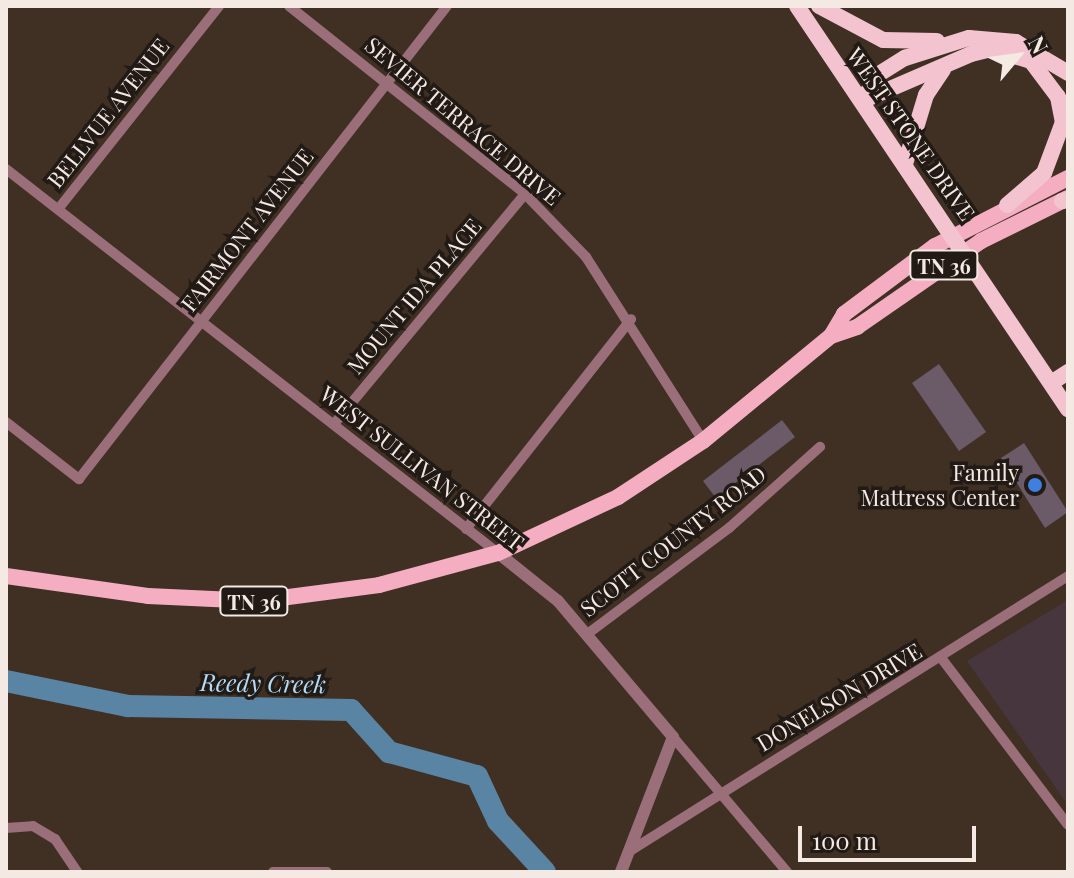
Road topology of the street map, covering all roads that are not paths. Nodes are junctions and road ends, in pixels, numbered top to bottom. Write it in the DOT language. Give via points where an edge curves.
graph roads {
  1 [pos="219,6"];
  2 [pos="289,6"];
  3 [pos="447,6"];
  4 [pos="797,6"];
  5 [pos="819,6"];
  6 [pos="950,41"];
  7 [pos="957,60"];
  8 [pos="1068,73"];
  9 [pos="389,82"];
  10 [pos="862,101"];
  11 [pos="905,164"];
  12 [pos="6,169"];
  13 [pos="1068,178"];
  14 [pos="525,194"];
  15 [pos="1066,200"];
  16 [pos="1007,205"];
  17 [pos="59,208"];
  18 [pos="631,319"];
  19 [pos="200,321"];
  20 [pos="831,336"];
  21 [pos="1068,372"];
  22 [pos="1051,383"];
  23 [pos="1068,409"];
  24 [pos="6,422"];
  25 [pos="334,424"];
  26 [pos="703,441"];
  27 [pos="820,447"];
  28 [pos="466,529"];
  29 [pos="498,553"];
  30 [pos="6,576"];
  31 [pos="1068,576"];
  32 [pos="586,635"];
  33 [pos="942,659"];
  34 [pos="673,737"];
  35 [pos="719,791"];
  36 [pos="1068,825"];
  37 [pos="6,828"];
  38 [pos="630,851"];
  39 [pos="77,872"];
  40 [pos="273,872"];
  41 [pos="327,872"];
  42 [pos="621,872"];
  43 [pos="787,872"];
  1 -- 17 [label="street, BELLVUE AVENUE"];
  2 -- 9 [label="street, SEVIER TERRACE DRIVE"];
  3 -- 9 [label="street, FAIRMONT AVENUE"];
  4 -- 10 [label="highway, WEST STONE DRIVE"];
  5 -- 6 [label="highway" via="883,40"];
  6 -- 8 [label="highway" via="1016,42"];
  6 -- 10 [label="highway" via="879,74"];
  7 -- 10 [label="highway"];
  7 -- 11 [label="highway" via="926,95"];
  7 -- 16 [label="highway" via="991,49 1014,53 1044,73 1058,97 1058,149 1044,173"];
  9 -- 14 [label="street, SEVIER TERRACE DRIVE"];
  9 -- 19 [label="street, FAIRMONT AVENUE"];
  10 -- 11 [label="highway, WEST STONE DRIVE"];
  11 -- 22 [label="highway, WEST STONE DRIVE"];
  12 -- 17 [label="street, WEST SULLIVAN STREET"];
  13 -- 16 [label="main road, TN 36"];
  14 -- 18 [label="street, SEVIER TERRACE DRIVE" via="586,257"];
  14 -- 25 [label="street, MOUNT IDA PLACE"];
  15 -- 20 [label="main road, TN 36" via="981,241 857,327"];
  16 -- 20 [label="main road, TN 36" via="878,287"];
  17 -- 19 [label="street, WEST SULLIVAN STREET"];
  18 -- 26 [label="street, SEVIER TERRACE DRIVE"];
  18 -- 28 [label="street"];
  19 -- 24 [label="street, FAIRMONT AVENUE" via="79,479"];
  19 -- 25 [label="street, WEST SULLIVAN STREET"];
  20 -- 26 [label="main road, TN 36"];
  21 -- 22 [label="highway"];
  22 -- 23 [label="highway, WEST STONE DRIVE"];
  25 -- 28 [label="street, WEST SULLIVAN STREET"];
  26 -- 29 [label="main road, TN 36" via="563,527"];
  27 -- 32 [label="street, SCOTT COUNTY ROAD" via="729,528"];
  28 -- 29 [label="street, WEST SULLIVAN STREET"];
  29 -- 30 [label="main road, TN 36" via="379,585 258,601 148,596"];
  29 -- 32 [label="street, WEST SULLIVAN STREET"];
  31 -- 33 [label="street, DONELSON DRIVE"];
  32 -- 34 [label="street, WEST SULLIVAN STREET"];
  33 -- 35 [label="street, DONELSON DRIVE"];
  33 -- 36 [label="street"];
  34 -- 35 [label="street"];
  34 -- 38 [label="street"];
  35 -- 38 [label="street, DONELSON DRIVE"];
  35 -- 43 [label="street"];
  37 -- 39 [label="street" via="33,826 55,839"];
  38 -- 42 [label="street"];
  40 -- 41 [label="street"];
}
